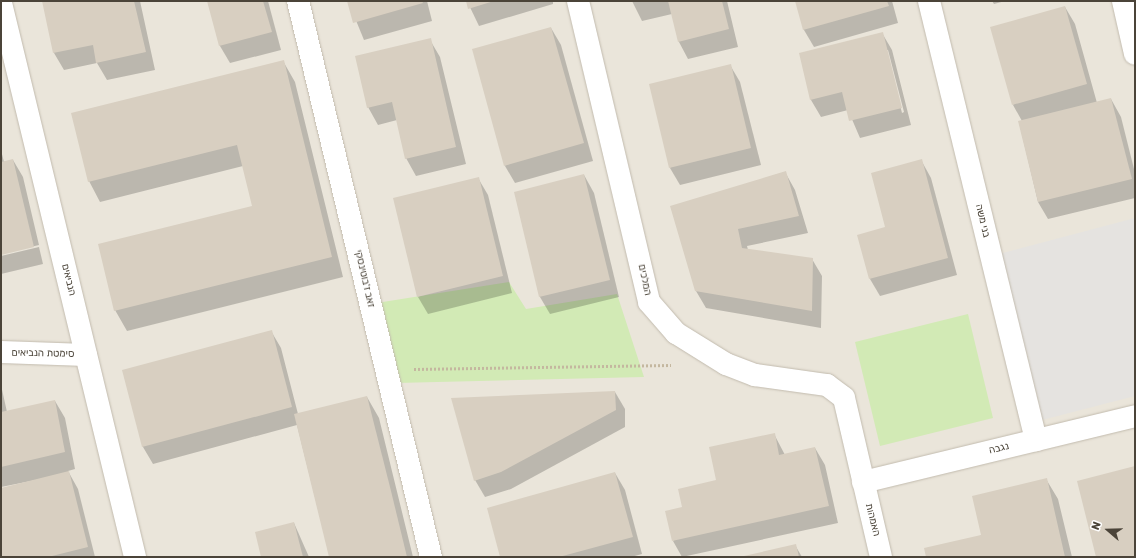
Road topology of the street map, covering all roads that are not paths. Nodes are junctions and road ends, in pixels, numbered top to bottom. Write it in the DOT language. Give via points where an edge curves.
graph roads {
  1 [pos="298,1"];
  2 [pos="578,1"];
  3 [pos="928,1"];
  4 [pos="1123,1"];
  5 [pos="1,3"];
  6 [pos="1135,54"];
  7 [pos="1,352"];
  8 [pos="86,355"];
  9 [pos="1135,416"];
  10 [pos="1036,440"];
  11 [pos="863,482"];
  12 [pos="135,557"];
  13 [pos="431,557"];
  14 [pos="881,557"];
  1 -- 13 [label="street, זאב ז'בוטינסקי"];
  2 -- 11 [label="street, המלכים" via="649,302 676,333 726,364 755,375 827,385 844,398"];
  3 -- 10 [label="street, בני משה"];
  4 -- 6 [label="street"];
  5 -- 8 [label="street, הנביאים"];
  7 -- 8 [label="street, סימטת הנביאים"];
  8 -- 12 [label="street, הנביאים"];
  9 -- 10 [label="street, נגבה"];
  10 -- 11 [label="street, נגבה"];
  11 -- 14 [label="street, האמהות"];
}
